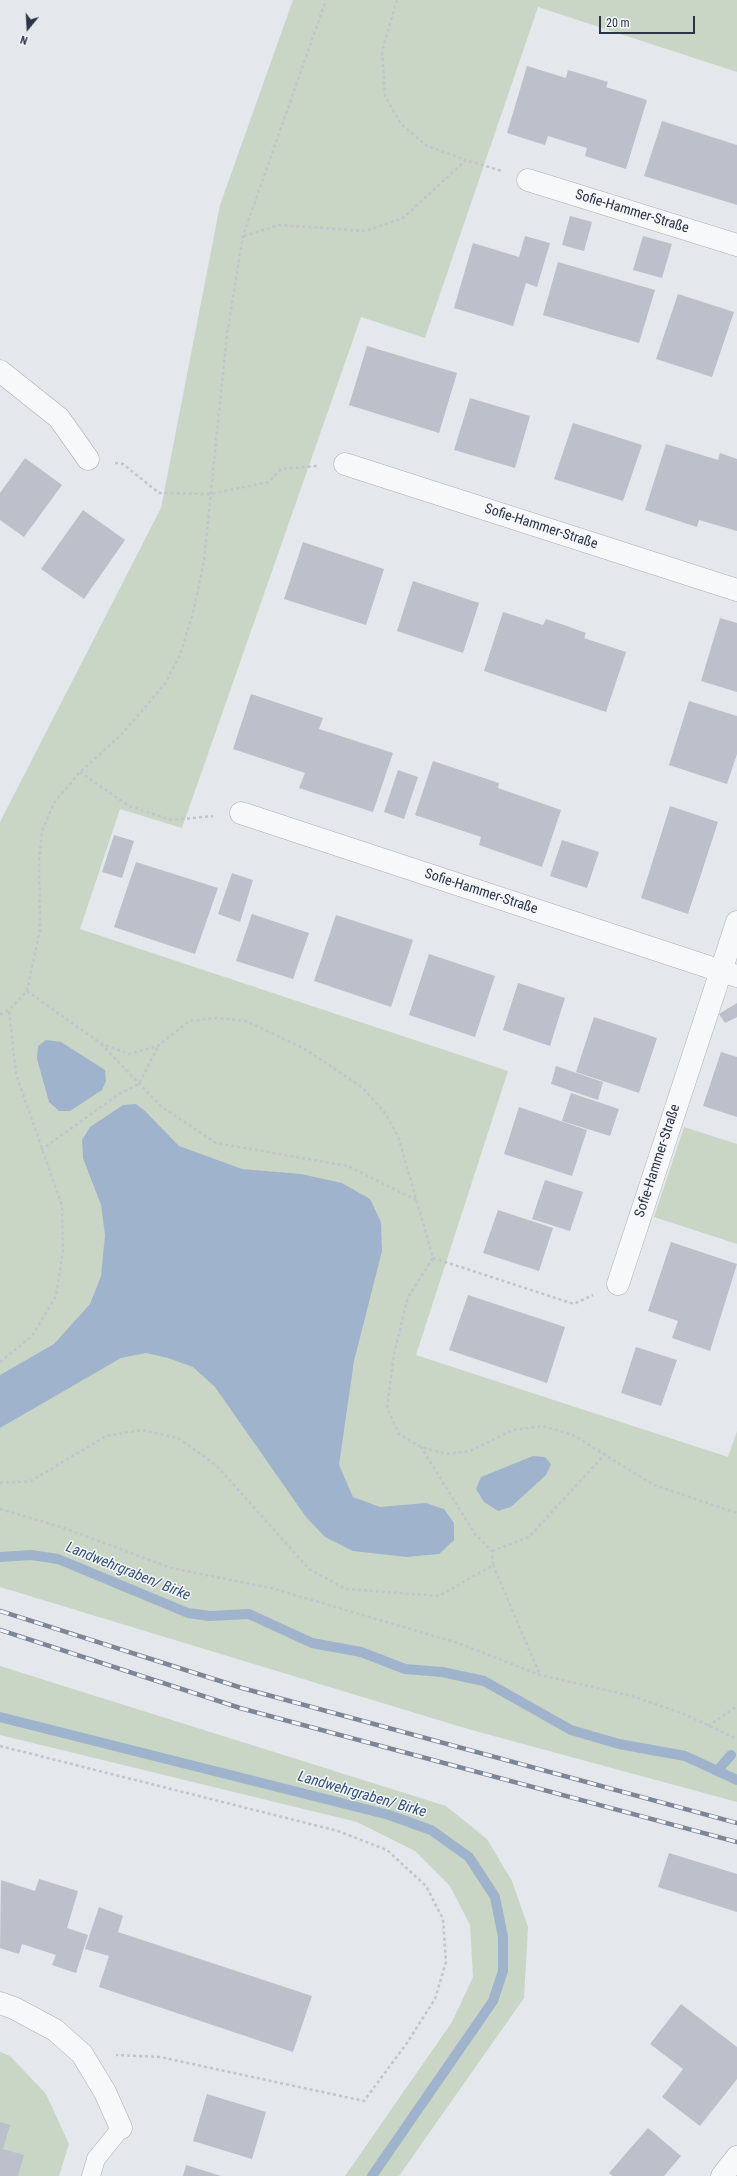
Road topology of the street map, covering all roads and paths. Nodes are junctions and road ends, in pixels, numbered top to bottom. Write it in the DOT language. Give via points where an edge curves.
graph roads {
  1 [pos="326,0"];
  2 [pos="397,0"];
  3 [pos="466,160"];
  4 [pos="528,180"];
  5 [pos="243,236"];
  6 [pos="737,245"];
  7 [pos="0,371"];
  8 [pos="88,459"];
  9 [pos="345,464"];
  10 [pos="210,494"];
  11 [pos="737,590"];
  12 [pos="80,772"];
  13 [pos="241,813"];
  14 [pos="737,922"];
  15 [pos="729,973"];
  16 [pos="27,991"];
  17 [pos="9,1010"];
  18 [pos="0,1014"];
  19 [pos="100,1043"];
  20 [pos="158,1046"];
  21 [pos="139,1084"];
  22 [pos="41,1150"];
  23 [pos="416,1201"];
  24 [pos="433,1258"];
  25 [pos="618,1284"];
  26 [pos="0,1362"];
  27 [pos="421,1447"];
  28 [pos="604,1454"];
  29 [pos="0,1483"];
  30 [pos="0,1509"];
  31 [pos="737,1512"];
  32 [pos="492,1551"];
  33 [pos="492,1565"];
  34 [pos="540,1675"];
  35 [pos="737,1706"];
  36 [pos="707,1726"];
  37 [pos="737,1739"];
  38 [pos="0,1746"];
  39 [pos="0,2003"];
  40 [pos="82,2054"];
  41 [pos="121,2128"];
  42 [pos="737,2157"];
  43 [pos="91,2176"];
  44 [pos="722,2176"];
  1 -- 5 [label="path"];
  2 -- 3 [label="path" via="382,51 385,96 401,124 428,146"];
  3 -- 4 [label="path"];
  3 -- 5 [label="path" via="403,218 365,231 279,225"];
  4 -- 6 [label="street, Sofie-Hammer-Straße"];
  5 -- 10 [label="path" via="227,334"];
  7 -- 8 [label="street" via="59,418"];
  8 -- 10 [label="path" via="124,464 159,493"];
  9 -- 10 [label="path" via="281,469 269,482"];
  9 -- 11 [label="street, Sofie-Hammer-Straße"];
  10 -- 12 [label="path" via="204,561 180,655 165,684 121,735"];
  12 -- 13 [label="path" via="129,806 171,820"];
  12 -- 16 [label="path" via="54,803 42,831 39,862 40,930"];
  13 -- 15 [label="street, Sofie-Hammer-Straße"];
  14 -- 15 [label="street, Sofie-Hammer-Straße"];
  15 -- 25 [label="street, Sofie-Hammer-Straße"];
  16 -- 17 [label="path"];
  16 -- 19 [label="path"];
  17 -- 18 [label="path"];
  17 -- 22 [label="path" via="16,1074"];
  19 -- 20 [label="path" via="128,1054"];
  19 -- 21 [label="path"];
  20 -- 21 [label="path"];
  20 -- 23 [label="path" via="189,1021 218,1018 246,1021 305,1049 363,1088 385,1113 398,1136"];
  21 -- 22 [label="path" via="119,1094"];
  21 -- 23 [label="path" via="162,1107 216,1143 348,1166"];
  22 -- 26 [label="path" via="62,1206 63,1252 56,1296 32,1336"];
  23 -- 24 [label="path"];
  24 -- 25 [label="path" via="574,1304"];
  24 -- 27 [label="path" via="408,1298 394,1354 387,1408 400,1434"];
  27 -- 28 [label="path" via="446,1454 470,1451 513,1430 542,1426 573,1435"];
  27 -- 32 [label="path" via="475,1534"];
  28 -- 31 [label="path" via="654,1485"];
  28 -- 32 [label="path" via="529,1537"];
  29 -- 33 [label="path" via="31,1481 106,1436 142,1430 178,1438 216,1465 309,1569 346,1589 439,1596"];
  30 -- 34 [label="path" via="61,1526 171,1568 271,1588 458,1643"];
  32 -- 33 [label="path"];
  33 -- 34 [label="path"];
  34 -- 36 [label="path" via="632,1696 684,1714"];
  35 -- 36 [label="path"];
  36 -- 37 [label="path"];
  38 -- 40 [label="path" via="345,1834 387,1850 426,1886 443,1919 446,1962 435,1999 407,2043 364,2101 160,2058"];
  39 -- 40 [label="street" via="55,2030"];
  40 -- 41 [label="street" via="105,2092"];
  41 -- 43 [label="lane" via="96,2159"];
  42 -- 44 [label="street"];
}
